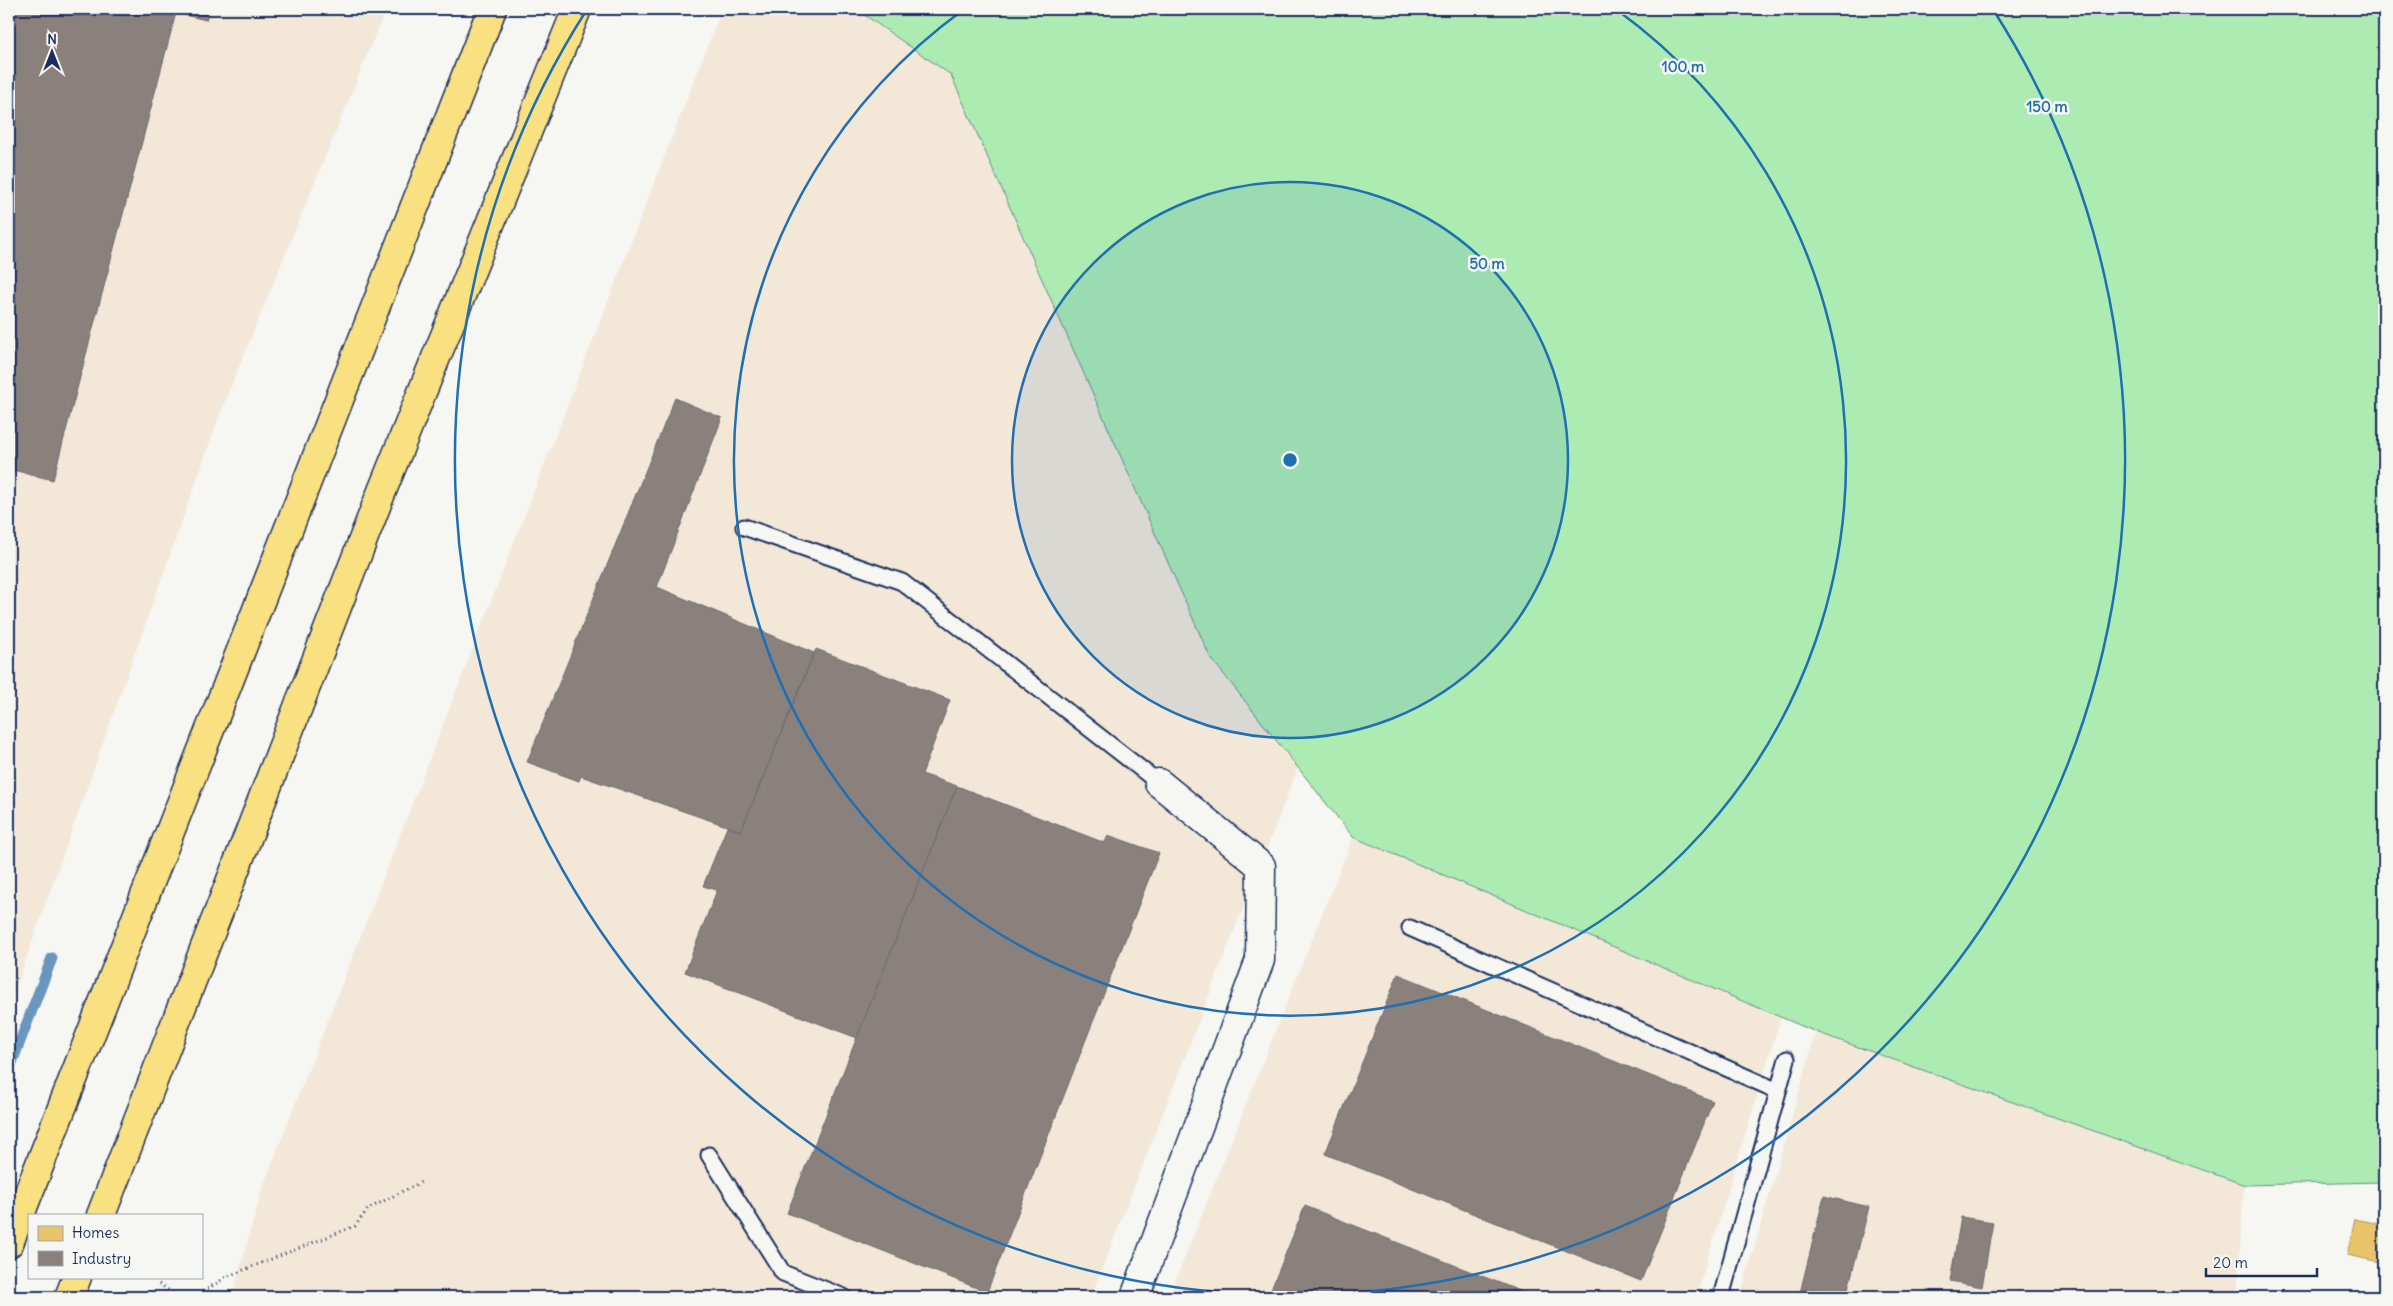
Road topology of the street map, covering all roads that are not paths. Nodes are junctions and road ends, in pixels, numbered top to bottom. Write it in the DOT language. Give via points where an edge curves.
graph roads {
  1 [pos="492,9"];
  2 [pos="576,9"];
  3 [pos="744,527"];
  4 [pos="1160,783"];
  5 [pos="1410,928"];
  6 [pos="1787,1059"];
  7 [pos="1778,1091"];
  8 [pos="709,1155"];
  9 [pos="101,1214"];
  10 [pos="9,1243"];
  11 [pos="77,1278"];
  12 [pos="69,1297"];
  13 [pos="844,1297"];
  14 [pos="1135,1297"];
  15 [pos="1721,1297"];
  1 -- 10 [label="highway"];
  2 -- 9 [label="highway" via="384,487"];
  3 -- 4 [label="lane" via="902,582"];
  4 -- 14 [label="street" via="1261,866 1260,960"];
  5 -- 7 [label="lane"];
  6 -- 7 [label="lane"];
  7 -- 15 [label="lane"];
  8 -- 13 [label="lane" via="782,1273"];
  11 -- 12 [label="highway"];
}
